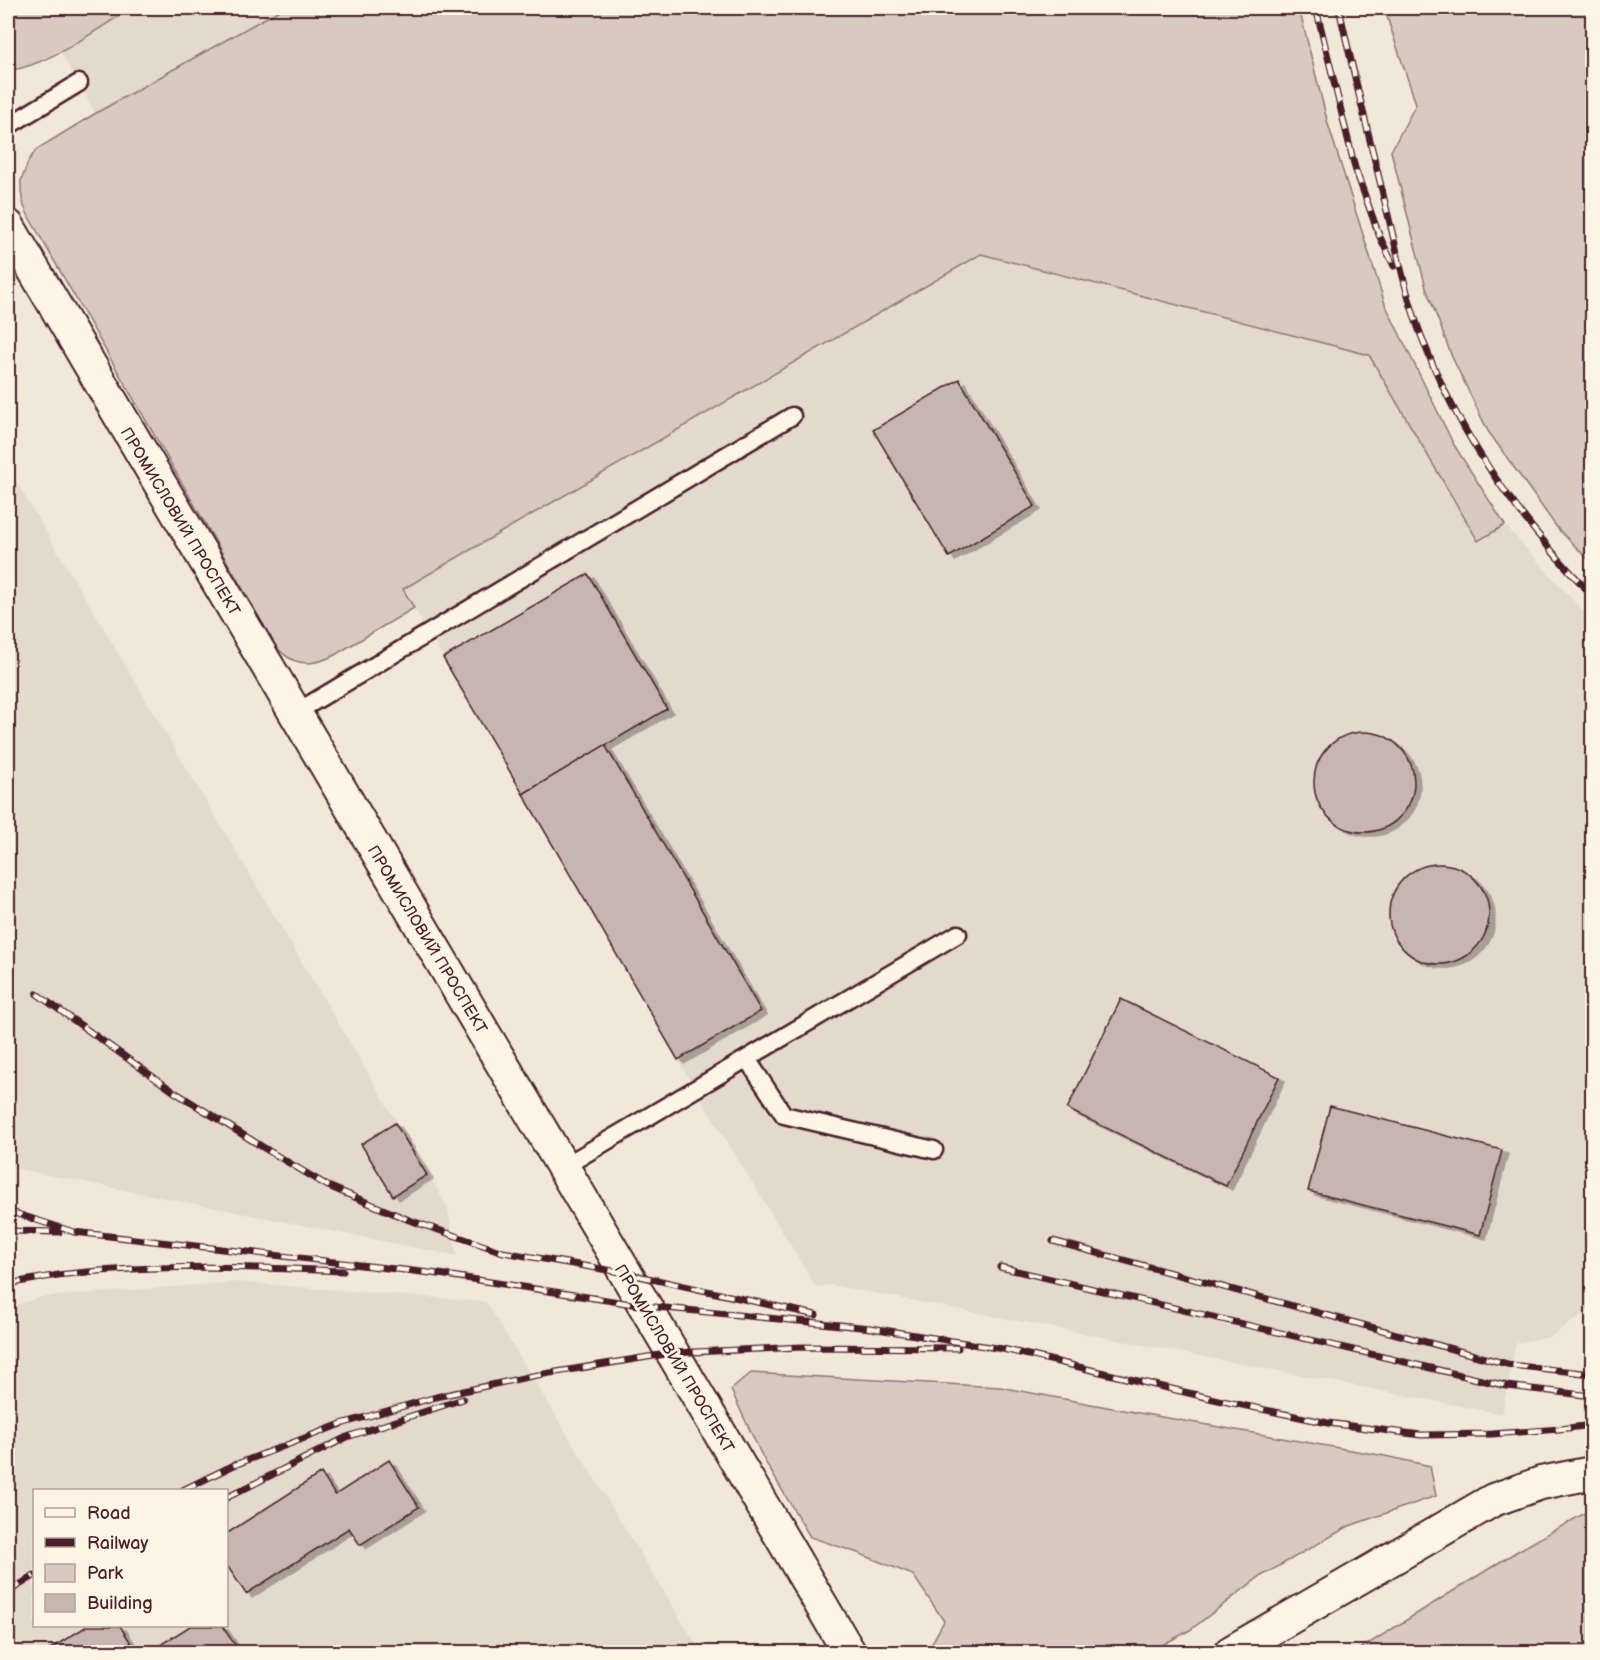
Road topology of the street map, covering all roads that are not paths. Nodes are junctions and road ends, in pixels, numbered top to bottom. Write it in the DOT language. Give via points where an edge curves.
graph roads {
  1 [pos="79,83"];
  2 [pos="8,126"];
  3 [pos="8,226"];
  4 [pos="792,416"];
  5 [pos="295,713"];
  6 [pos="958,934"];
  7 [pos="747,1059"];
  8 [pos="934,1150"];
  9 [pos="563,1167"];
  10 [pos="1593,1473"];
  11 [pos="849,1653"];
  12 [pos="1231,1653"];
  1 -- 2 [label="lane"];
  3 -- 5 [label="street, ПРОМИСЛОВИЙ ПРОСПЕКТ"];
  4 -- 5 [label="lane"];
  5 -- 9 [label="street, ПРОМИСЛОВИЙ ПРОСПЕКТ"];
  6 -- 7 [label="lane"];
  7 -- 8 [label="lane" via="784,1115"];
  7 -- 9 [label="lane"];
  9 -- 11 [label="street, ПРОМИСЛОВИЙ ПРОСПЕКТ"];
  10 -- 12 [label="street" via="1541,1483 1493,1500"];
}
